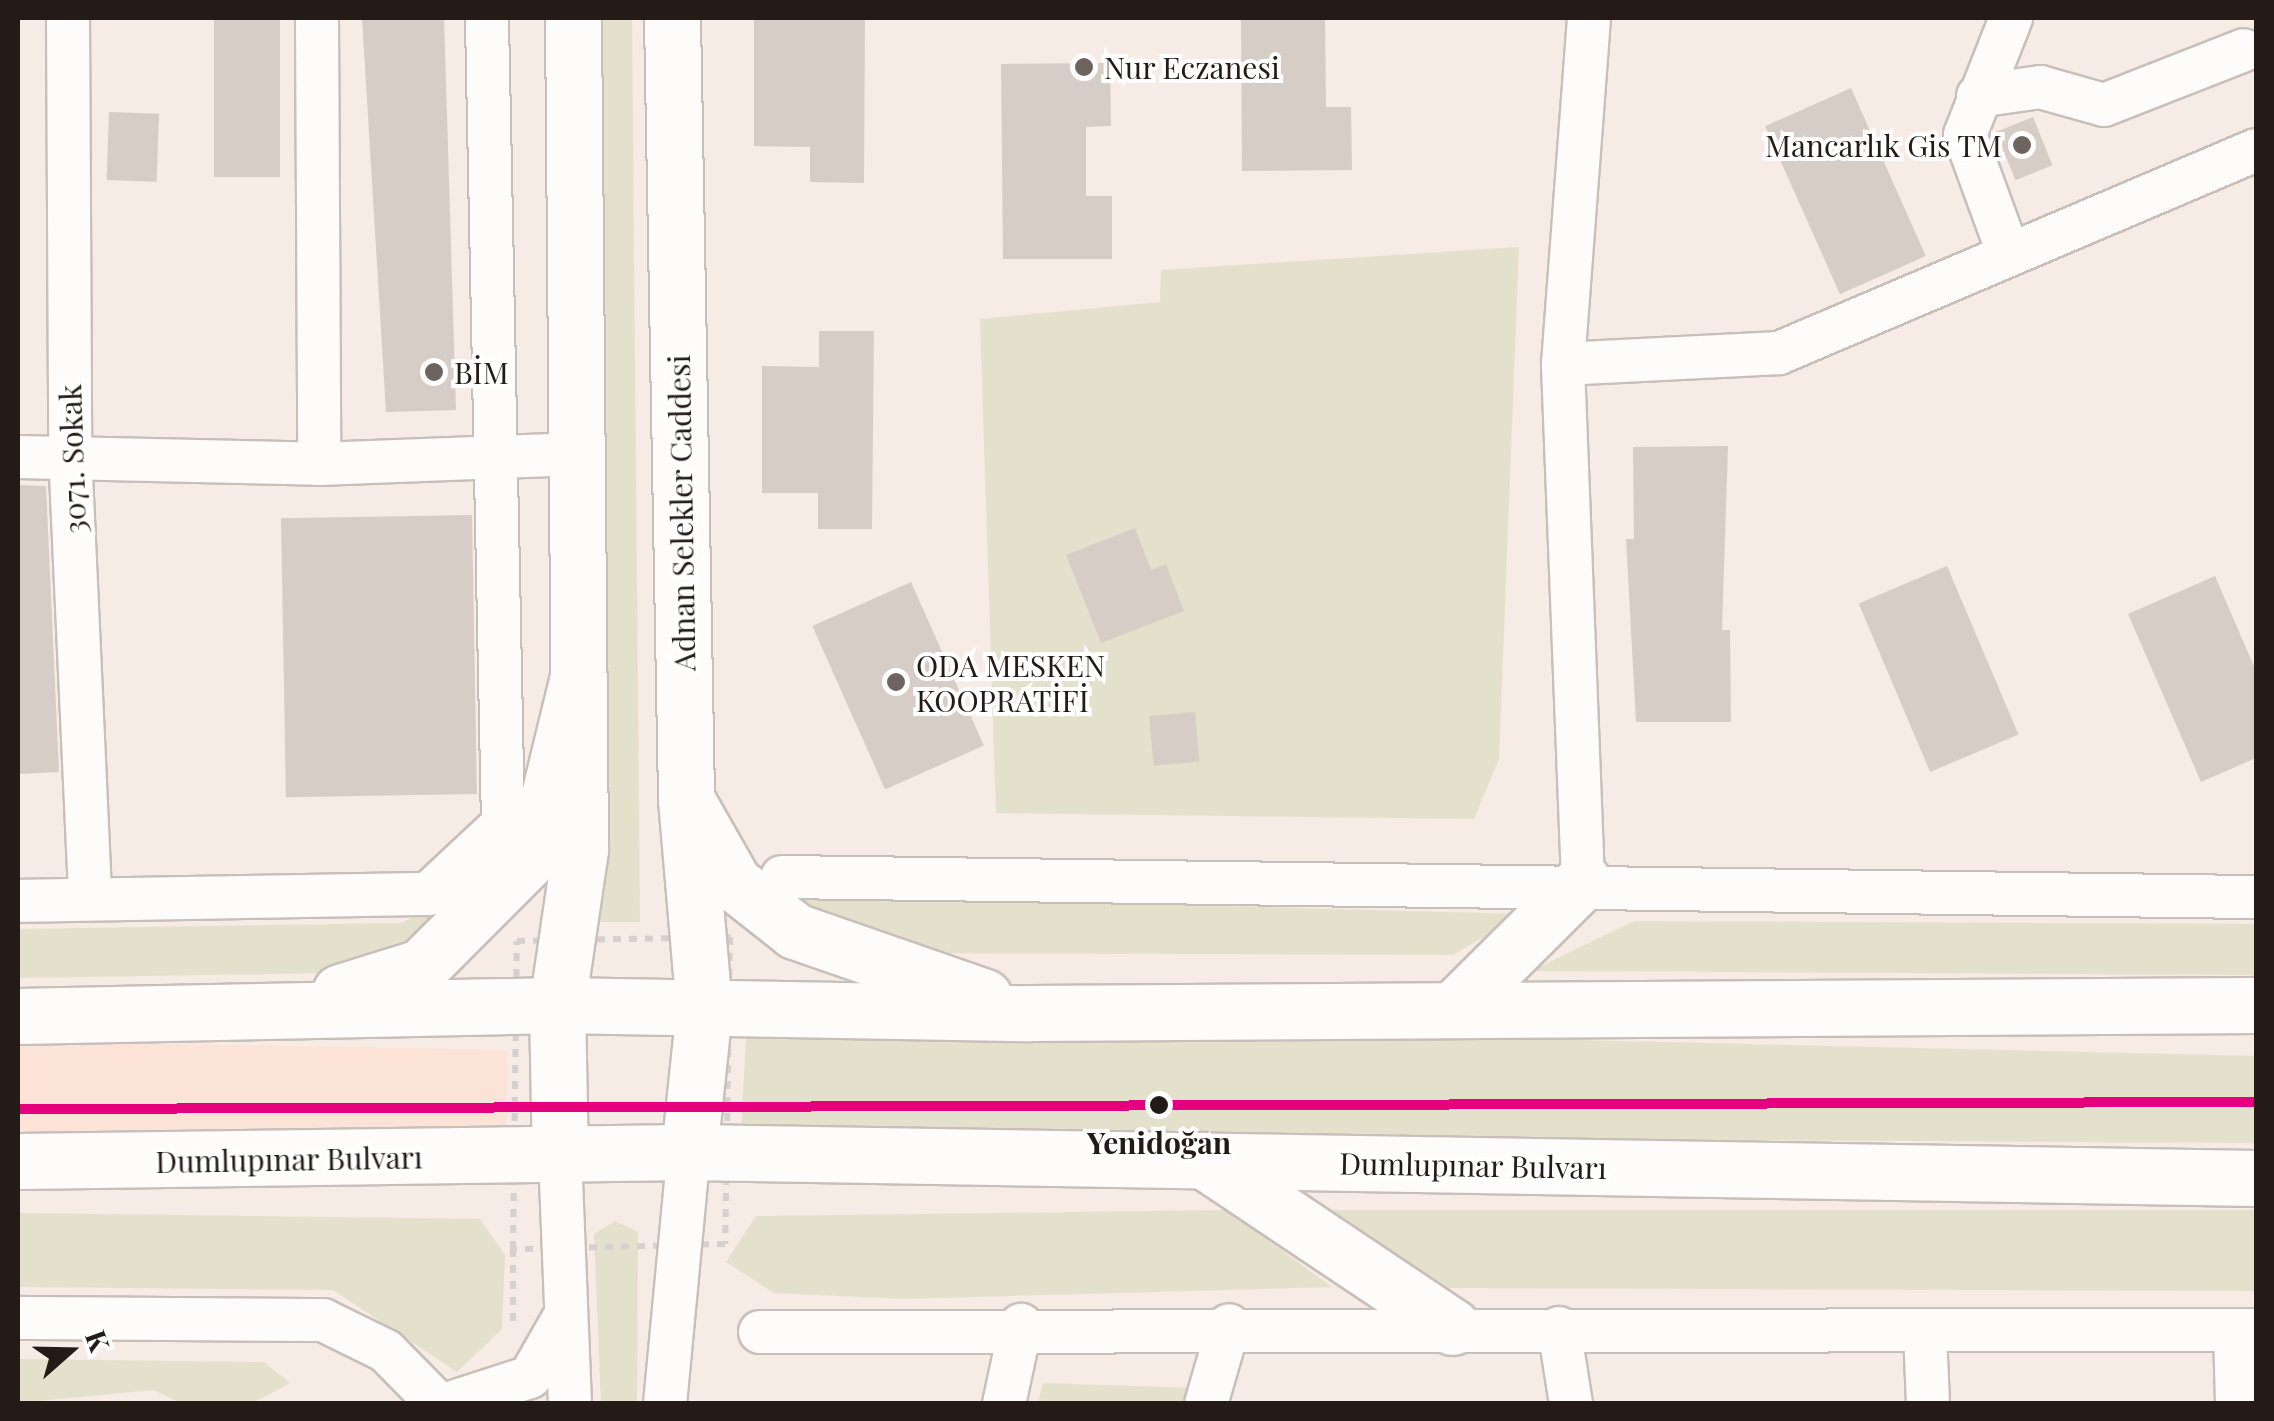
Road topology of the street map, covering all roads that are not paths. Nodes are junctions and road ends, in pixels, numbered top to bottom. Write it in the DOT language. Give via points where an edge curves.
graph roads {
  1 [pos="68,18"];
  2 [pos="317,18"];
  3 [pos="487,18"];
  4 [pos="573,18"];
  5 [pos="672,18"];
  6 [pos="1588,18"];
  7 [pos="2011,18"];
  8 [pos="2244,50"];
  9 [pos="1978,96"];
  10 [pos="2256,150"];
  11 [pos="2009,256"];
  12 [pos="1563,364"];
  13 [pos="70,452"];
  14 [pos="578,454"];
  15 [pos="18,457"];
  16 [pos="496,457"];
  17 [pos="319,464"];
  18 [pos="578,678"];
  19 [pos="686,799"];
  20 [pos="782,876"];
  21 [pos="1584,881"];
  22 [pos="2256,896"];
  23 [pos="90,900"];
  24 [pos="18,901"];
  25 [pos="1458,1005"];
  26 [pos="536,1006"];
  27 [pos="2256,1006"];
  28 [pos="717,1009"];
  29 [pos="282,1011"];
  30 [pos="1030,1013"];
  31 [pos="18,1016"];
  32 [pos="707,1152"];
  33 [pos="537,1156"];
  34 [pos="1204,1160"];
  35 [pos="18,1161"];
  36 [pos="2256,1178"];
  37 [pos="566,1314"];
  38 [pos="18,1318"];
  39 [pos="1229,1324"];
  40 [pos="1021,1325"];
  41 [pos="1452,1327"];
  42 [pos="1559,1328"];
  43 [pos="2246,1331"];
  44 [pos="760,1332"];
  45 [pos="1925,1332"];
  46 [pos="438,1404"];
  47 [pos="447,1404"];
  48 [pos="570,1404"];
  49 [pos="665,1404"];
  50 [pos="1004,1404"];
  51 [pos="1206,1404"];
  52 [pos="1571,1404"];
  53 [pos="1928,1404"];
  54 [pos="2237,1404"];
  1 -- 13 [label="street, 3071. Sokak"];
  2 -- 17 [label="street"];
  3 -- 16 [label="street"];
  4 -- 14 [label="main road"];
  5 -- 19 [label="main road, Adnan Selekler Caddesi"];
  6 -- 12 [label="street"];
  7 -- 9 [label="street"];
  8 -- 9 [label="street" via="2104,106 2040,87"];
  9 -- 11 [label="street" via="1966,145"];
  10 -- 11 [label="street"];
  11 -- 12 [label="street" via="1780,353"];
  12 -- 21 [label="street"];
  13 -- 15 [label="street"];
  13 -- 17 [label="street"];
  13 -- 23 [label="street, 3071. Sokak"];
  14 -- 16 [label="street"];
  14 -- 18 [label="main road"];
  16 -- 17 [label="street"];
  16 -- 23 [label="street" via="503,824 428,894"];
  18 -- 26 [label="main road" via="580,850 569,940"];
  18 -- 29 [label="main road" via="535,854 421,966"];
  19 -- 28 [label="main road, Adnan Selekler Caddesi" via="698,937"];
  19 -- 30 [label="main road" via="734,884 796,931"];
  20 -- 21 [label="street"];
  21 -- 22 [label="street"];
  21 -- 25 [label="main road"];
  23 -- 24 [label="street"];
  25 -- 27 [label="main road"];
  25 -- 30 [label="main road"];
  26 -- 28 [label="main road"];
  26 -- 29 [label="main road"];
  26 -- 33 [label="main road"];
  28 -- 30 [label="main road"];
  28 -- 32 [label="main road"];
  29 -- 31 [label="main road"];
  32 -- 33 [label="main road, Dumlupınar Bulvarı"];
  32 -- 34 [label="main road, Dumlupınar Bulvarı"];
  32 -- 49 [label="street" via="679,1245"];
  33 -- 35 [label="main road, Dumlupınar Bulvarı"];
  33 -- 37 [label="street" via="564,1247"];
  34 -- 36 [label="main road, Dumlupınar Bulvarı"];
  34 -- 41 [label="main road"];
  37 -- 47 [label="street" via="530,1377"];
  37 -- 48 [label="street"];
  38 -- 46 [label="street" via="323,1320 386,1351"];
  39 -- 40 [label="street"];
  39 -- 41 [label="street"];
  39 -- 51 [label="street"];
  40 -- 44 [label="street"];
  40 -- 50 [label="street"];
  41 -- 42 [label="street"];
  42 -- 45 [label="street"];
  42 -- 52 [label="street"];
  43 -- 45 [label="street"];
  43 -- 54 [label="street"];
  45 -- 53 [label="street"];
}
